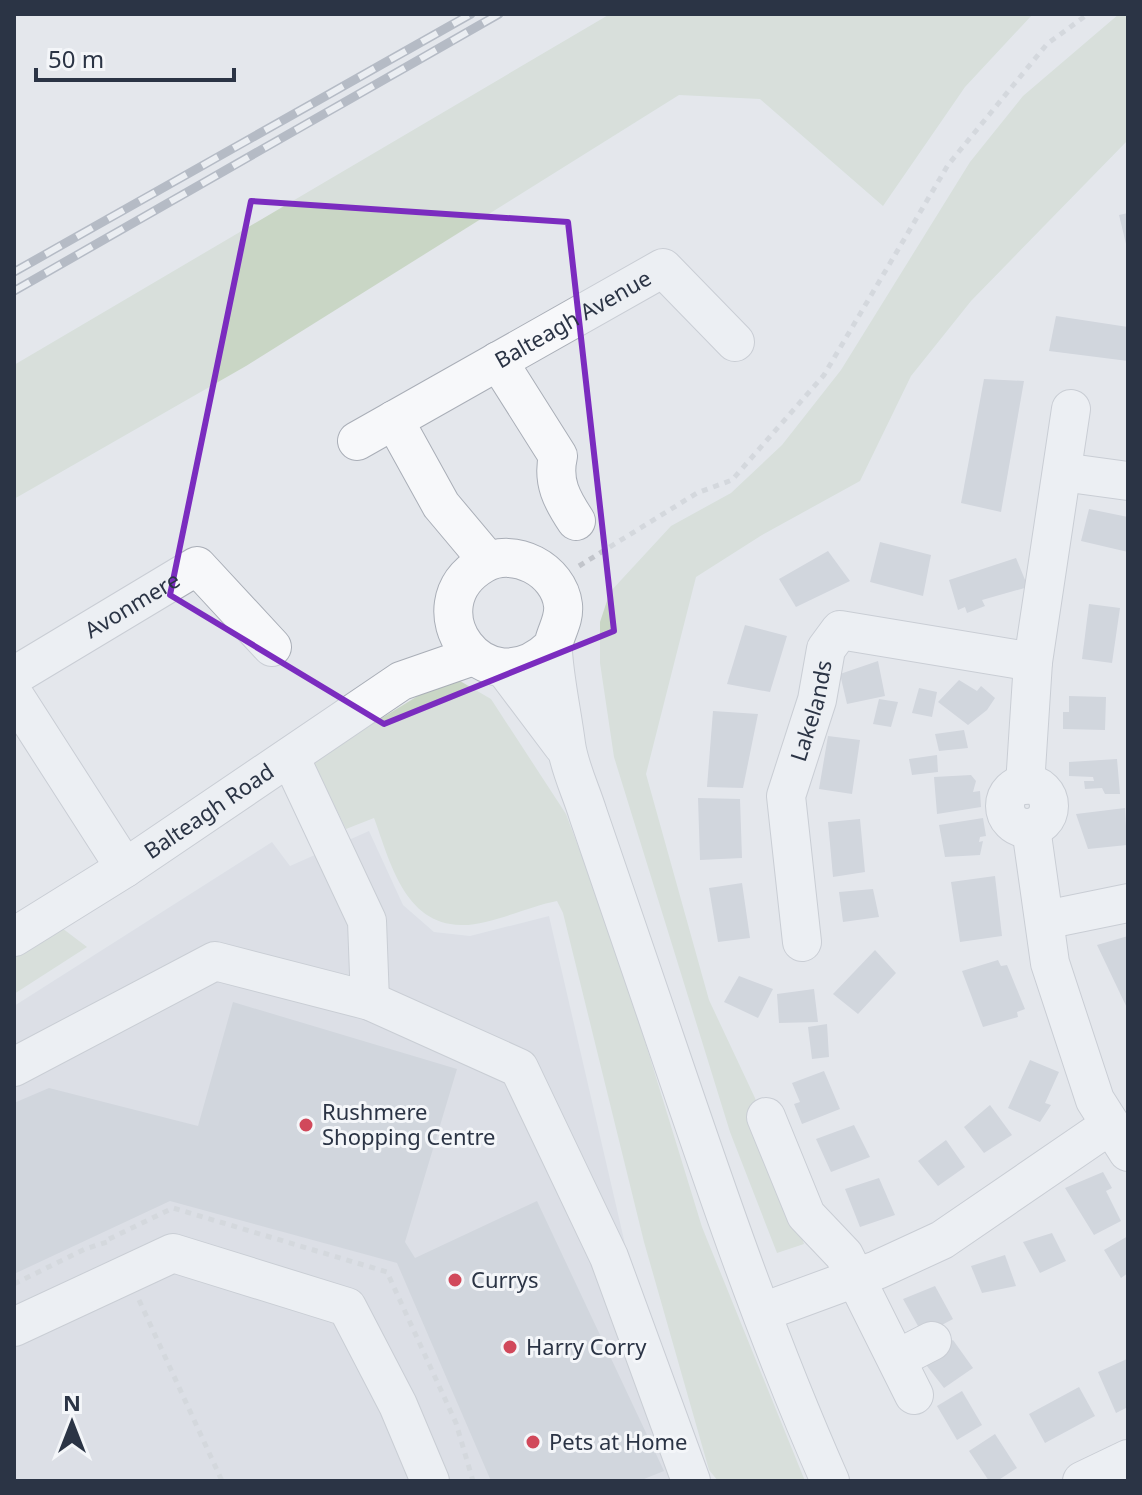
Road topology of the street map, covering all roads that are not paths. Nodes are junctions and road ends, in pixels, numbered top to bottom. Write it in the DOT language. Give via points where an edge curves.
graph roads {
  1 [pos="735,342"];
  2 [pos="498,361"];
  3 [pos="1071,409"];
  4 [pos="394,420"];
  5 [pos="357,441"];
  6 [pos="1062,472"];
  7 [pos="1128,481"];
  8 [pos="576,521"];
  9 [pos="488,561"];
  10 [pos="453,616"];
  11 [pos="272,647"];
  12 [pos="552,647"];
  13 [pos="489,662"];
  14 [pos="1033,662"];
  15 [pos="14,676"];
  16 [pos="401,681"];
  17 [pos="14,695"];
  18 [pos="567,752"];
  19 [pos="290,757"];
  20 [pos="110,877"];
  21 [pos="1128,903"];
  22 [pos="1045,920"];
  23 [pos="14,937"];
  24 [pos="804,952"];
  25 [pos="370,1001"];
  26 [pos="14,1067"];
  27 [pos="766,1117"];
  28 [pos="1119,1138"];
  29 [pos="857,1277"];
  30 [pos="763,1312"];
  31 [pos="14,1327"];
  32 [pos="932,1341"];
  33 [pos="897,1359"];
  34 [pos="914,1395"];
  35 [pos="1128,1459"];
  36 [pos="430,1481"];
  37 [pos="691,1481"];
  38 [pos="830,1481"];
  39 [pos="1082,1481"];
  1 -- 2 [label="street, Balteagh Avenue" via="663,268"];
  2 -- 4 [label="street, Balteagh Avenue"];
  2 -- 8 [label="street" via="558,456 560,497"];
  3 -- 6 [label="street"];
  4 -- 5 [label="street, Balteagh Avenue"];
  4 -- 9 [label="street" via="441,505"];
  6 -- 7 [label="street"];
  6 -- 14 [label="street"];
  9 -- 10 [label="street" via="462,583"];
  9 -- 12 [label="street" via="524,561 554,582 563,615"];
  10 -- 13 [label="street" via="459,638"];
  10 -- 16 [label="street, Balteagh Road"];
  11 -- 15 [label="street, Avonmere" via="197,566"];
  12 -- 13 [label="street" via="523,667"];
  12 -- 18 [label="street"];
  13 -- 16 [label="street, Balteagh Road"];
  13 -- 18 [label="street"];
  14 -- 22 [label="street" via="1025,785 1039,788 1048,799 1044,821 1031,828"];
  14 -- 24 [label="street, Lakelands" via="840,630 826,649 817,700 786,796"];
  16 -- 19 [label="street, Balteagh Road"];
  17 -- 20 [label="street"];
  18 -- 30 [label="street"];
  19 -- 20 [label="street, Balteagh Road"];
  19 -- 25 [label="street" via="367,921"];
  20 -- 23 [label="street, Balteagh Road"];
  21 -- 22 [label="street"];
  22 -- 28 [label="street" via="1050,963 1095,1100"];
  25 -- 26 [label="street" via="215,961"];
  25 -- 37 [label="street" via="519,1068 609,1257"];
  27 -- 29 [label="street" via="806,1215"];
  28 -- 29 [label="street" via="942,1240"];
  29 -- 30 [label="street"];
  29 -- 33 [label="street"];
  30 -- 38 [label="street"];
  31 -- 36 [label="street" via="173,1253 347,1307"];
  32 -- 33 [label="street"];
  33 -- 34 [label="street"];
  35 -- 39 [label="street"];
}
